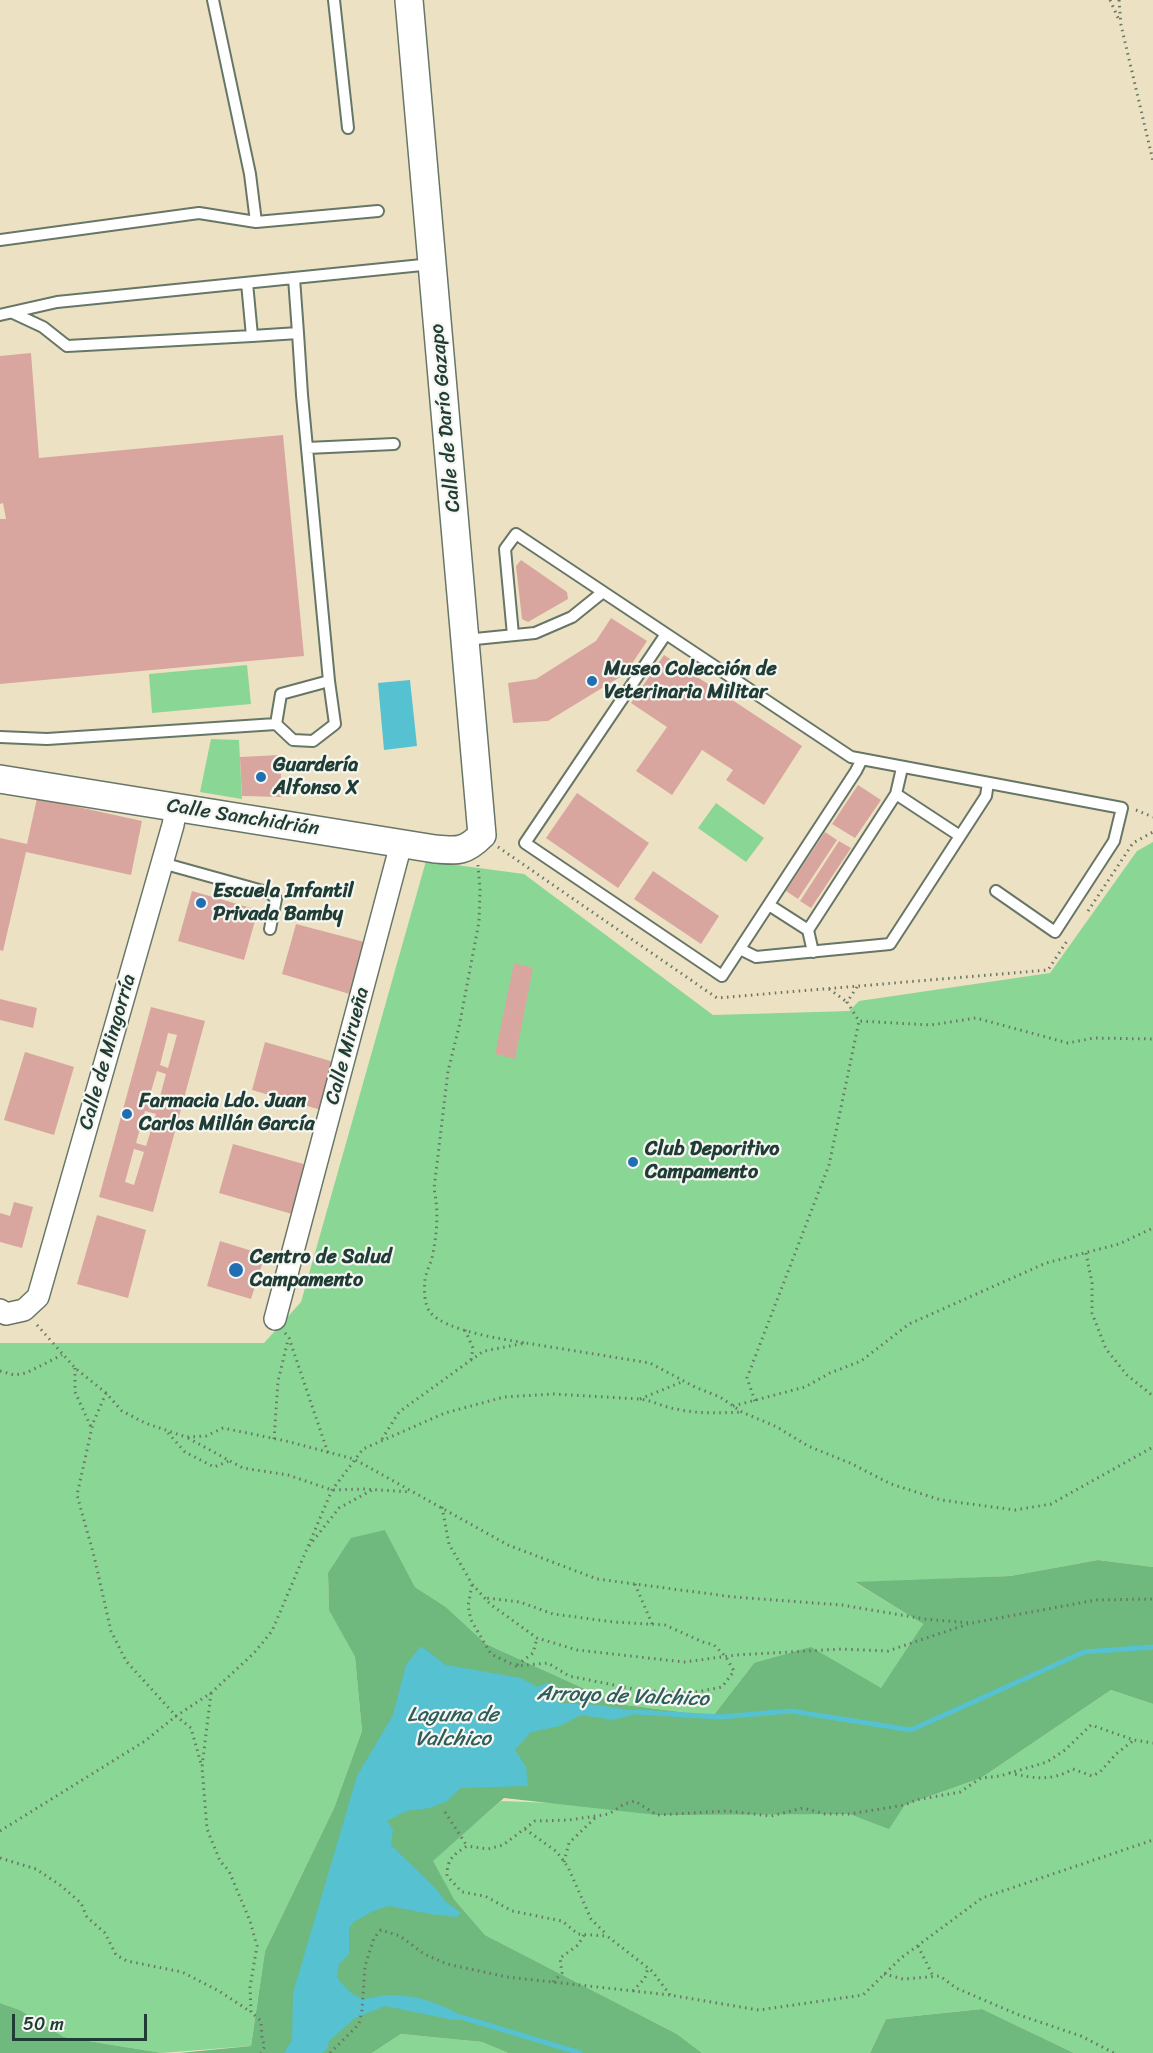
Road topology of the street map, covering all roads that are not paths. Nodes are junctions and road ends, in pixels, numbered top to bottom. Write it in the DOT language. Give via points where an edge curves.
graph roads {
  1 [pos="213,0"];
  2 [pos="334,0"];
  3 [pos="409,0"];
  4 [pos="348,128"];
  5 [pos="378,211"];
  6 [pos="256,222"];
  7 [pos="0,240"];
  8 [pos="432,264"];
  9 [pos="294,278"];
  10 [pos="247,283"];
  11 [pos="12,313"];
  12 [pos="0,315"];
  13 [pos="298,333"];
  14 [pos="252,336"];
  15 [pos="394,444"];
  16 [pos="307,448"];
  17 [pos="603,592"];
  18 [pos="666,634"];
  19 [pos="513,635"];
  20 [pos="465,640"];
  21 [pos="329,681"];
  22 [pos="276,724"];
  23 [pos="0,737"];
  24 [pos="862,759"];
  25 [pos="902,768"];
  26 [pos="0,779"];
  27 [pos="988,783"];
  28 [pos="896,794"];
  29 [pos="176,808"];
  30 [pos="482,836"];
  31 [pos="960,836"];
  32 [pos="401,844"];
  33 [pos="162,863"];
  34 [pos="996,891"];
  35 [pos="769,905"];
  36 [pos="270,929"];
  37 [pos="808,930"];
  38 [pos="740,949"];
  39 [pos="813,952"];
  40 [pos="0,1310"];
  41 [pos="275,1319"];
  1 -- 6 [label="lane" via="250,174"];
  2 -- 4 [label="lane"];
  3 -- 8 [label="street, Calle de Darío Gazapo"];
  5 -- 6 [label="lane"];
  6 -- 7 [label="lane" via="199,213"];
  8 -- 9 [label="lane"];
  8 -- 20 [label="street, Calle de Darío Gazapo"];
  9 -- 10 [label="lane"];
  9 -- 13 [label="lane"];
  10 -- 11 [label="lane" via="57,302"];
  10 -- 14 [label="lane"];
  11 -- 12 [label="lane"];
  11 -- 14 [label="lane" via="43,327 67,346"];
  13 -- 14 [label="lane"];
  13 -- 16 [label="lane"];
  15 -- 16 [label="lane"];
  16 -- 21 [label="lane"];
  17 -- 18 [label="lane"];
  17 -- 19 [label="lane" via="573,617 536,633"];
  17 -- 19 [label="lane" via="516,534 505,549"];
  18 -- 24 [label="lane" via="851,757"];
  18 -- 38 [label="lane" via="525,843 722,976"];
  19 -- 20 [label="lane"];
  20 -- 30 [label="street, Calle de Darío Gazapo"];
  21 -- 22 [label="lane" via="281,694"];
  21 -- 22 [label="lane" via="334,724 313,741 293,740"];
  22 -- 23 [label="lane" via="47,739"];
  24 -- 25 [label="lane"];
  24 -- 35 [label="lane"];
  25 -- 27 [label="lane"];
  25 -- 28 [label="lane"];
  26 -- 29 [label="street, Calle Sanchidrián"];
  27 -- 31 [label="lane" via="986,796"];
  27 -- 34 [label="lane" via="1122,808 1114,841 1055,932"];
  28 -- 31 [label="lane"];
  28 -- 37 [label="lane"];
  29 -- 32 [label="street, Calle Sanchidrián"];
  29 -- 33 [label="street, Calle de Mingorría"];
  30 -- 32 [label="street, Calle Sanchidrián" via="470,847 457,851"];
  31 -- 39 [label="lane" via="890,944"];
  32 -- 41 [label="street, Calle Mirueña"];
  33 -- 36 [label="lane" via="270,893 276,899"];
  33 -- 40 [label="street, Calle de Mingorría" via="31,1303 6,1314"];
  35 -- 37 [label="lane"];
  35 -- 38 [label="lane"];
  37 -- 39 [label="lane"];
  38 -- 39 [label="lane" via="756,957"];
}
